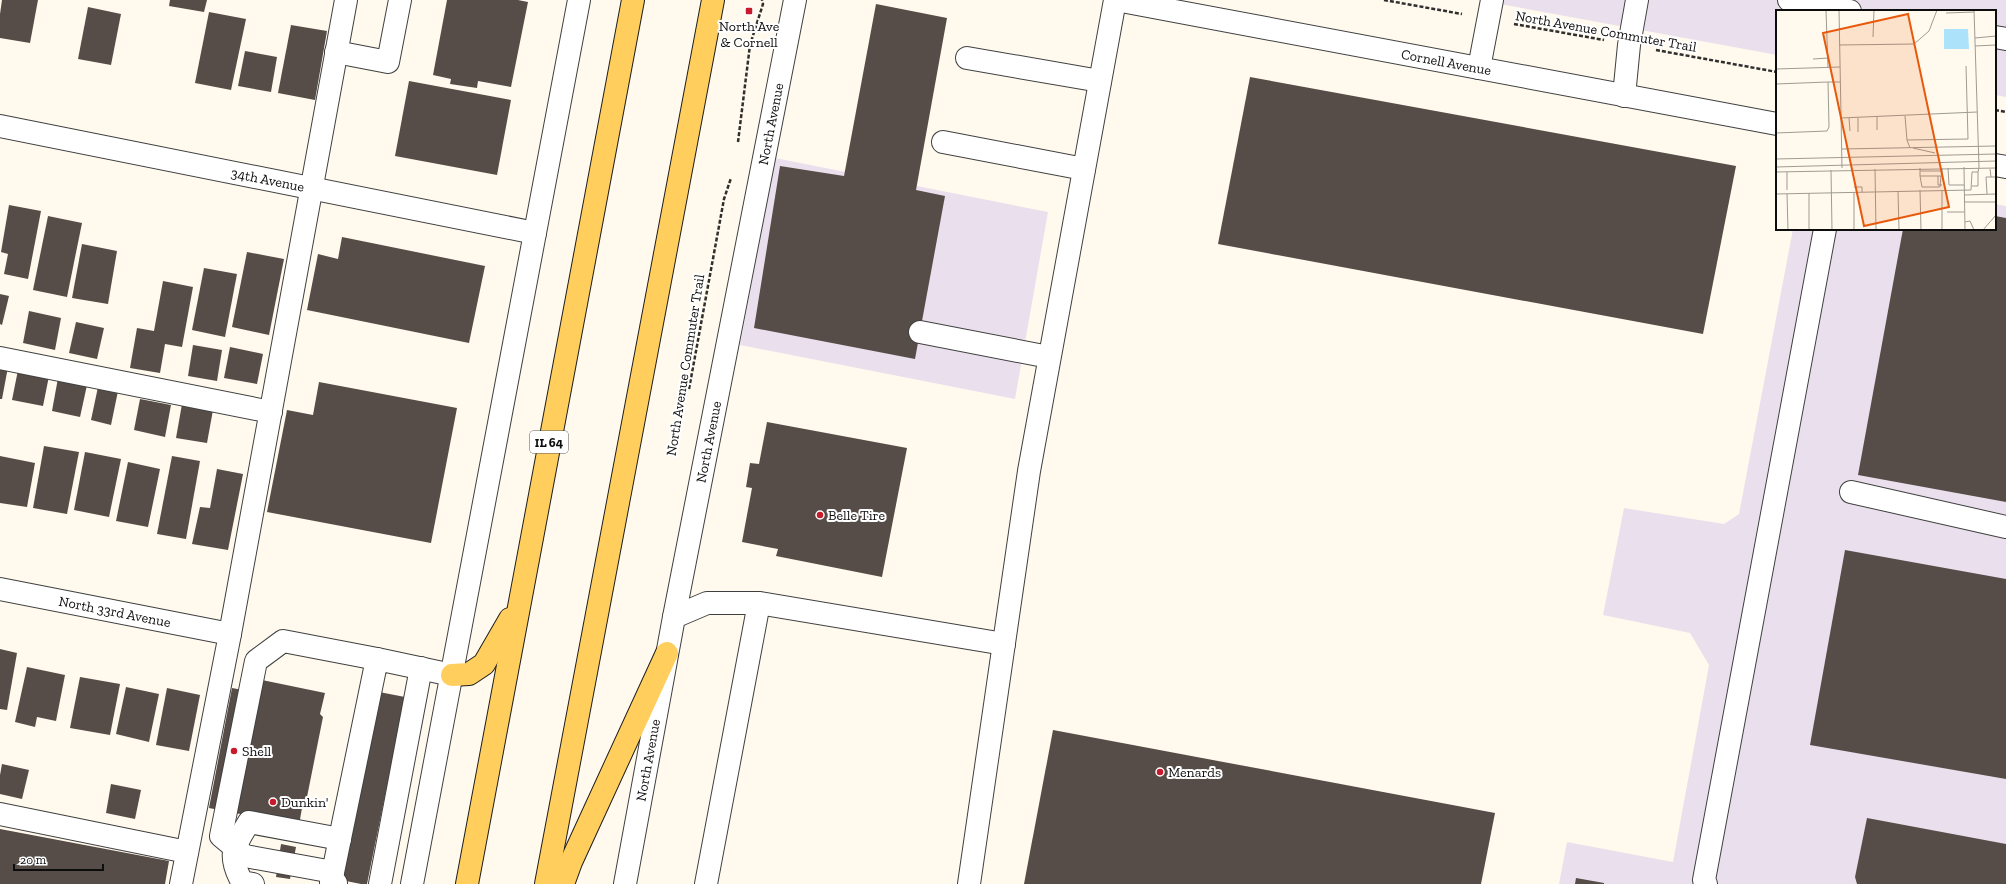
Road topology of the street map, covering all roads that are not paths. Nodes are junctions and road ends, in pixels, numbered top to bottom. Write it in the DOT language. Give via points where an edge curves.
graph roads {
  1 [pos="346,0"];
  2 [pos="400,0"];
  3 [pos="579,0"];
  4 [pos="633,0"];
  5 [pos="713,0"];
  6 [pos="795,0"];
  7 [pos="1115,0"];
  8 [pos="1638,0"];
  9 [pos="1789,0"];
  10 [pos="1490,10"];
  11 [pos="1844,10"];
  12 [pos="1996,37"];
  13 [pos="2006,39"];
  14 [pos="336,52"];
  15 [pos="967,58"];
  16 [pos="1479,68"];
  17 [pos="1100,81"];
  18 [pos="1624,96"];
  19 [pos="1776,124"];
  20 [pos="0,126"];
  21 [pos="943,142"];
  22 [pos="1996,165"];
  23 [pos="2006,167"];
  24 [pos="1084,169"];
  25 [pos="312,188"];
  26 [pos="1825,230"];
  27 [pos="535,233"];
  28 [pos="920,332"];
  29 [pos="1049,357"];
  30 [pos="0,358"];
  31 [pos="271,412"];
  32 [pos="1851,492"];
  33 [pos="2006,527"];
  34 [pos="0,589"];
  35 [pos="759,604"];
  36 [pos="518,606"];
  37 [pos="674,617"];
  38 [pos="230,634"];
  39 [pos="1004,644"];
  40 [pos="667,653"];
  41 [pos="377,659"];
  42 [pos="421,668"];
  43 [pos="452,675"];
  44 [pos="0,814"];
  45 [pos="340,838"];
  46 [pos="234,847"];
  47 [pos="187,852"];
  48 [pos="334,881"];
  49 [pos="181,884"];
  50 [pos="253,884"];
  51 [pos="380,884"];
  52 [pos="412,884"];
  53 [pos="467,884"];
  54 [pos="546,884"];
  55 [pos="563,884"];
  56 [pos="624,884"];
  57 [pos="706,884"];
  58 [pos="969,884"];
  59 [pos="1706,884"];
  1 -- 14 [label="street"];
  2 -- 14 [label="street" via="388,62"];
  3 -- 27 [label="street"];
  4 -- 36 [label="main road, IL 64"];
  5 -- 54 [label="main road"];
  6 -- 37 [label="street, North Avenue"];
  7 -- 16 [label="street, Cornell Avenue"];
  7 -- 17 [label="street"];
  8 -- 18 [label="street" via="1629,45"];
  9 -- 11 [label="street"];
  10 -- 16 [label="street"];
  12 -- 13 [label="street"];
  14 -- 25 [label="street"];
  15 -- 17 [label="street"];
  16 -- 18 [label="street, Cornell Avenue"];
  17 -- 24 [label="street"];
  18 -- 19 [label="street, Cornell Avenue"];
  20 -- 25 [label="street, 34th Avenue"];
  21 -- 24 [label="street"];
  22 -- 23 [label="street"];
  24 -- 29 [label="street"];
  25 -- 27 [label="street, 34th Avenue"];
  25 -- 31 [label="street"];
  26 -- 59 [label="street" via="1708,857 1704,880"];
  27 -- 43 [label="street"];
  28 -- 29 [label="street"];
  29 -- 39 [label="street"];
  30 -- 31 [label="street"];
  31 -- 38 [label="street"];
  32 -- 33 [label="street"];
  34 -- 38 [label="street, North 33rd Avenue"];
  35 -- 37 [label="street" via="707,603"];
  35 -- 39 [label="street"];
  35 -- 57 [label="street"];
  36 -- 43 [label="main road" via="484,664 469,674"];
  36 -- 53 [label="main road, IL 64"];
  37 -- 40 [label="street, North Avenue"];
  38 -- 47 [label="street"];
  39 -- 58 [label="street"];
  40 -- 55 [label="main road"];
  40 -- 56 [label="street, North Avenue"];
  41 -- 42 [label="street"];
  41 -- 45 [label="street"];
  41 -- 46 [label="street" via="283,641 256,661 221,836"];
  42 -- 43 [label="street"];
  42 -- 51 [label="street"];
  43 -- 52 [label="street"];
  44 -- 47 [label="street"];
  45 -- 46 [label="street" via="249,822"];
  45 -- 48 [label="street"];
  46 -- 48 [label="street" via="246,856"];
  46 -- 50 [label="street" via="234,867 239,877 242,882"];
  47 -- 49 [label="street"];
}
